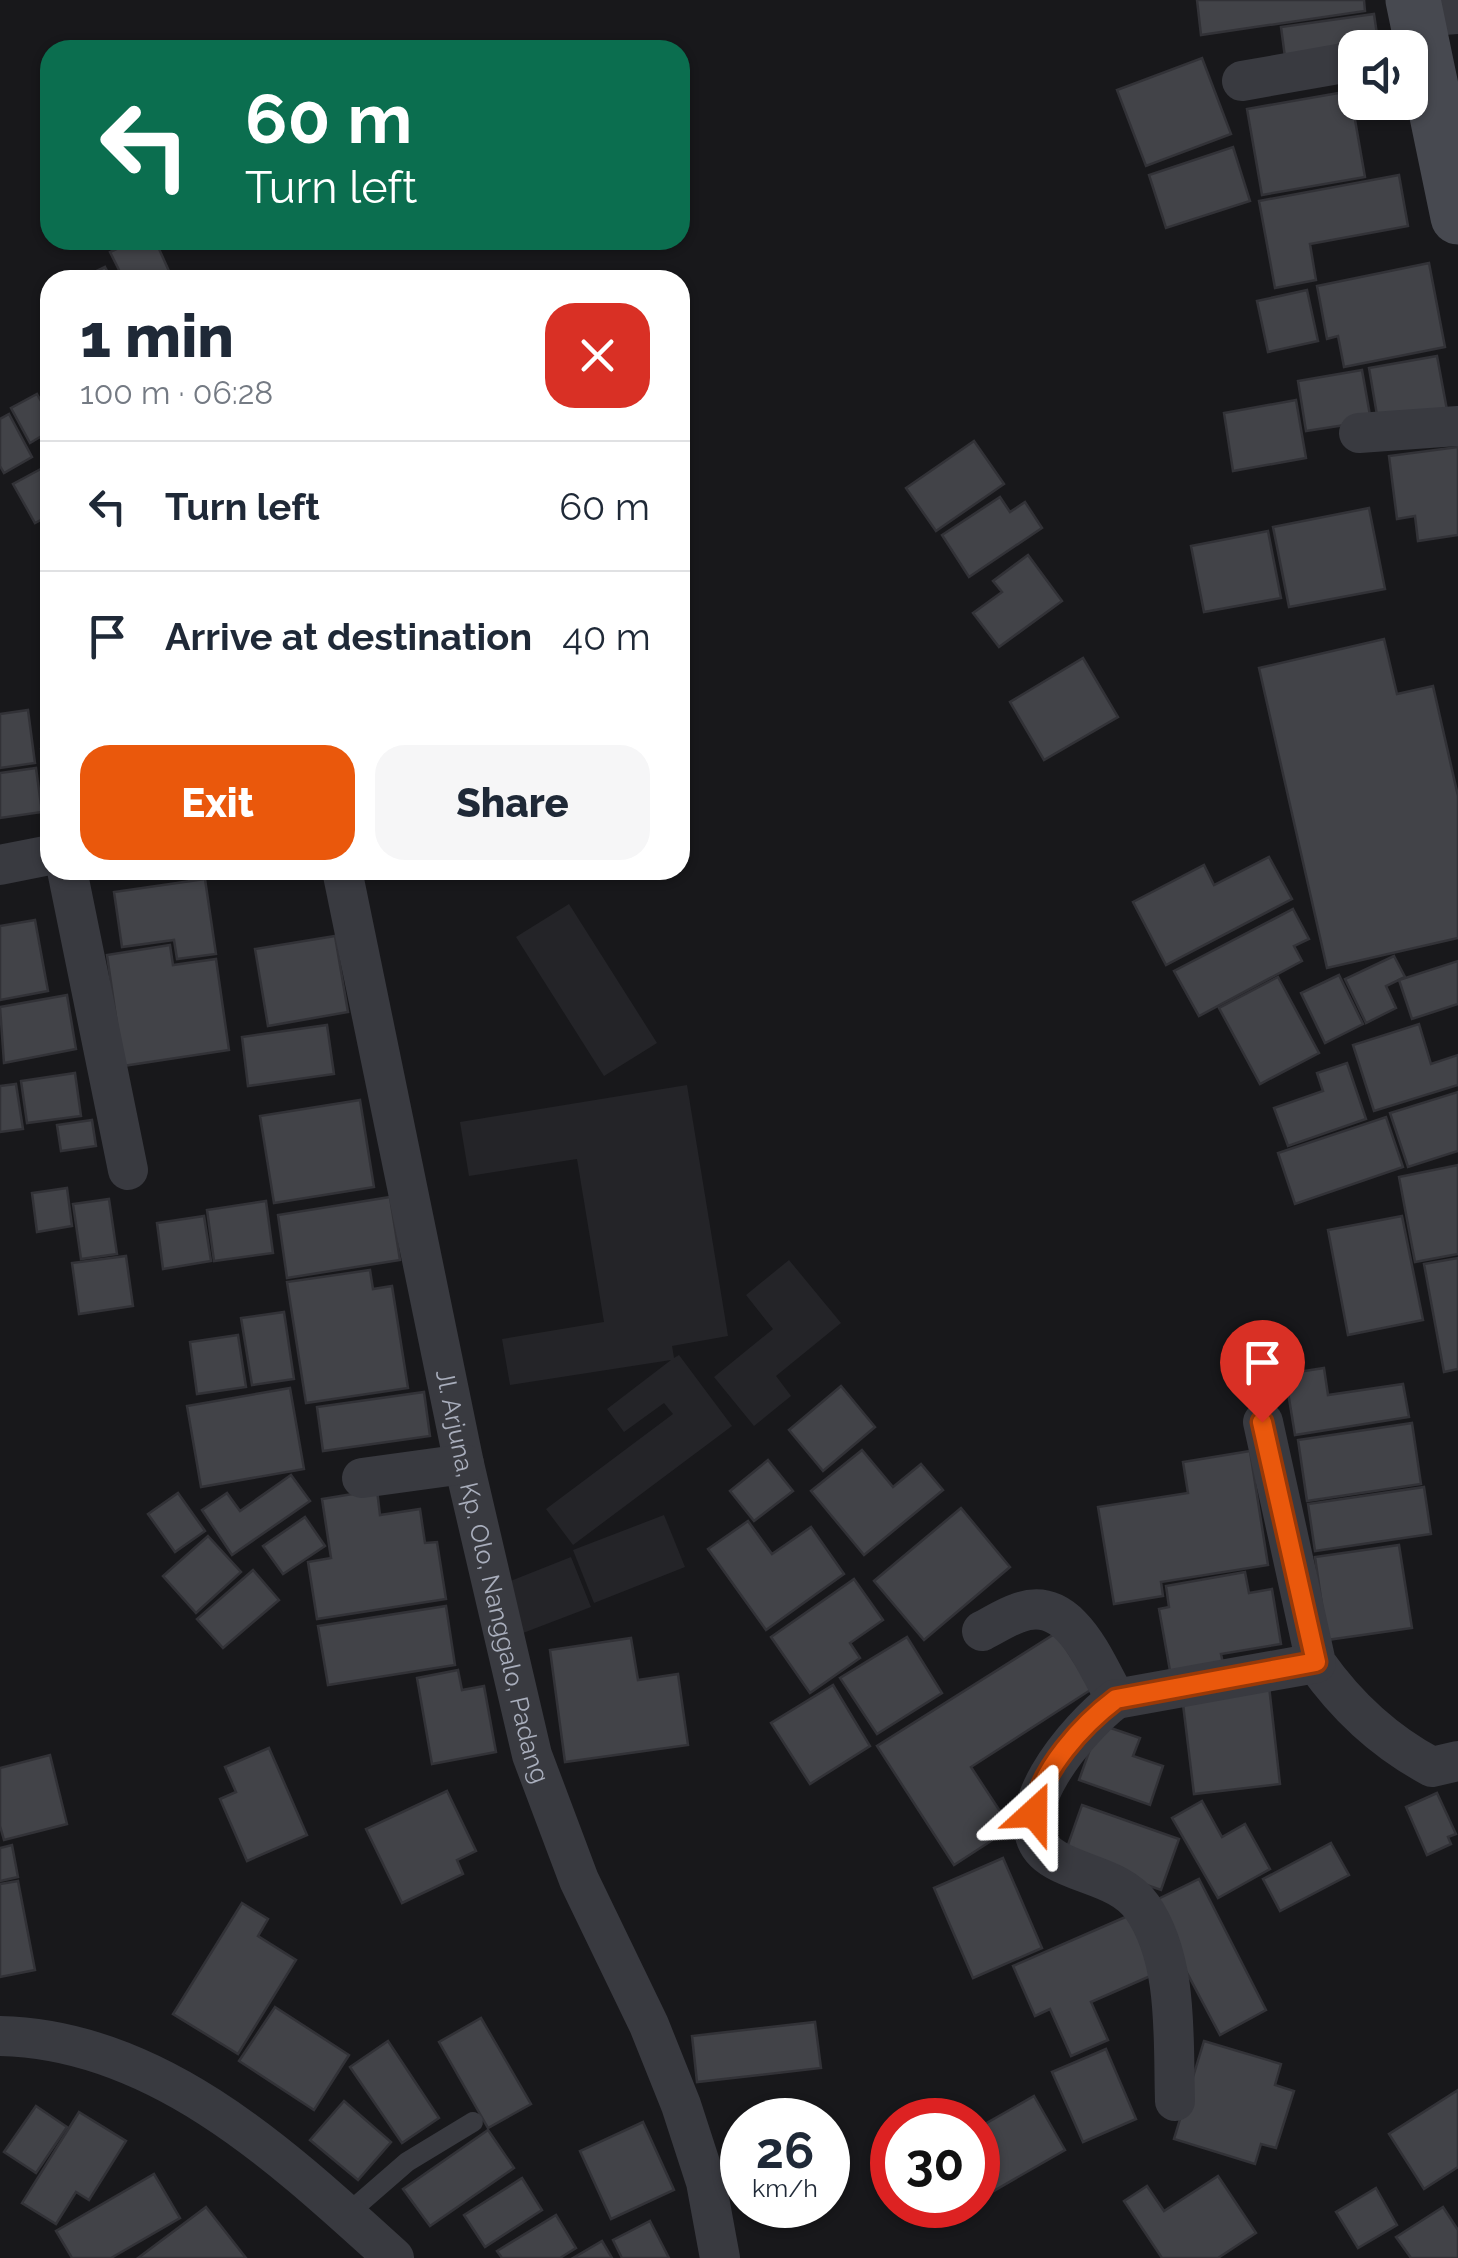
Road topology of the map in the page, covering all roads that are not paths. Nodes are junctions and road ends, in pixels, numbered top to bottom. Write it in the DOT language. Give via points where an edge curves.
graph roads {
  1 [pos="1424,26"];
  2 [pos="1338,64"];
  3 [pos="1242,82"];
  4 [pos="1457,207"];
  5 [pos="1458,426"];
  6 [pos="1359,433"];
  7 [pos="40,857"];
  8 [pos="0,864"];
  9 [pos="69,880"];
  10 [pos="344,880"];
  11 [pos="128,1170"];
  12 [pos="1262,1422"];
  13 [pos="464,1464"];
  14 [pos="362,1478"];
  15 [pos="982,1630"];
  16 [pos="1316,1662"];
  17 [pos="1116,1699"];
  18 [pos="1458,1761"];
  19 [pos="0,2036"];
  20 [pos="1175,2101"];
  21 [pos="473,2122"];
  22 [pos="346,2215"];
  23 [pos="394,2258"];
  24 [pos="720,2258"];
  1 -- 4 [label="main road"];
  2 -- 3 [label="street"];
  5 -- 6 [label="street"];
  7 -- 8 [label="street"];
  9 -- 11 [label="street"];
  10 -- 13 [label="street, Jl. Arjuna, Kp. Olo, Nanggalo, Padang"];
  12 -- 16 [label="street"];
  13 -- 14 [label="street"];
  13 -- 24 [label="street, Jl. Arjuna, Kp. Olo, Nanggalo, Padang" via="532,1755 579,1880 681,2105 706,2182"];
  15 -- 17 [label="street" via="1021,1611 1052,1611 1070,1623"];
  16 -- 17 [label="street"];
  16 -- 18 [label="street" via="1336,1692 1403,1752 1432,1767"];
  17 -- 20 [label="street" via="1050,1774 1035,1802 1034,1827 1054,1859 1126,1890 1151,1922 1166,1966"];
  19 -- 22 [label="street" via="67,2044 147,2073 205,2104"];
  21 -- 22 [label="lane" via="407,2162"];
  22 -- 23 [label="street"];
}
